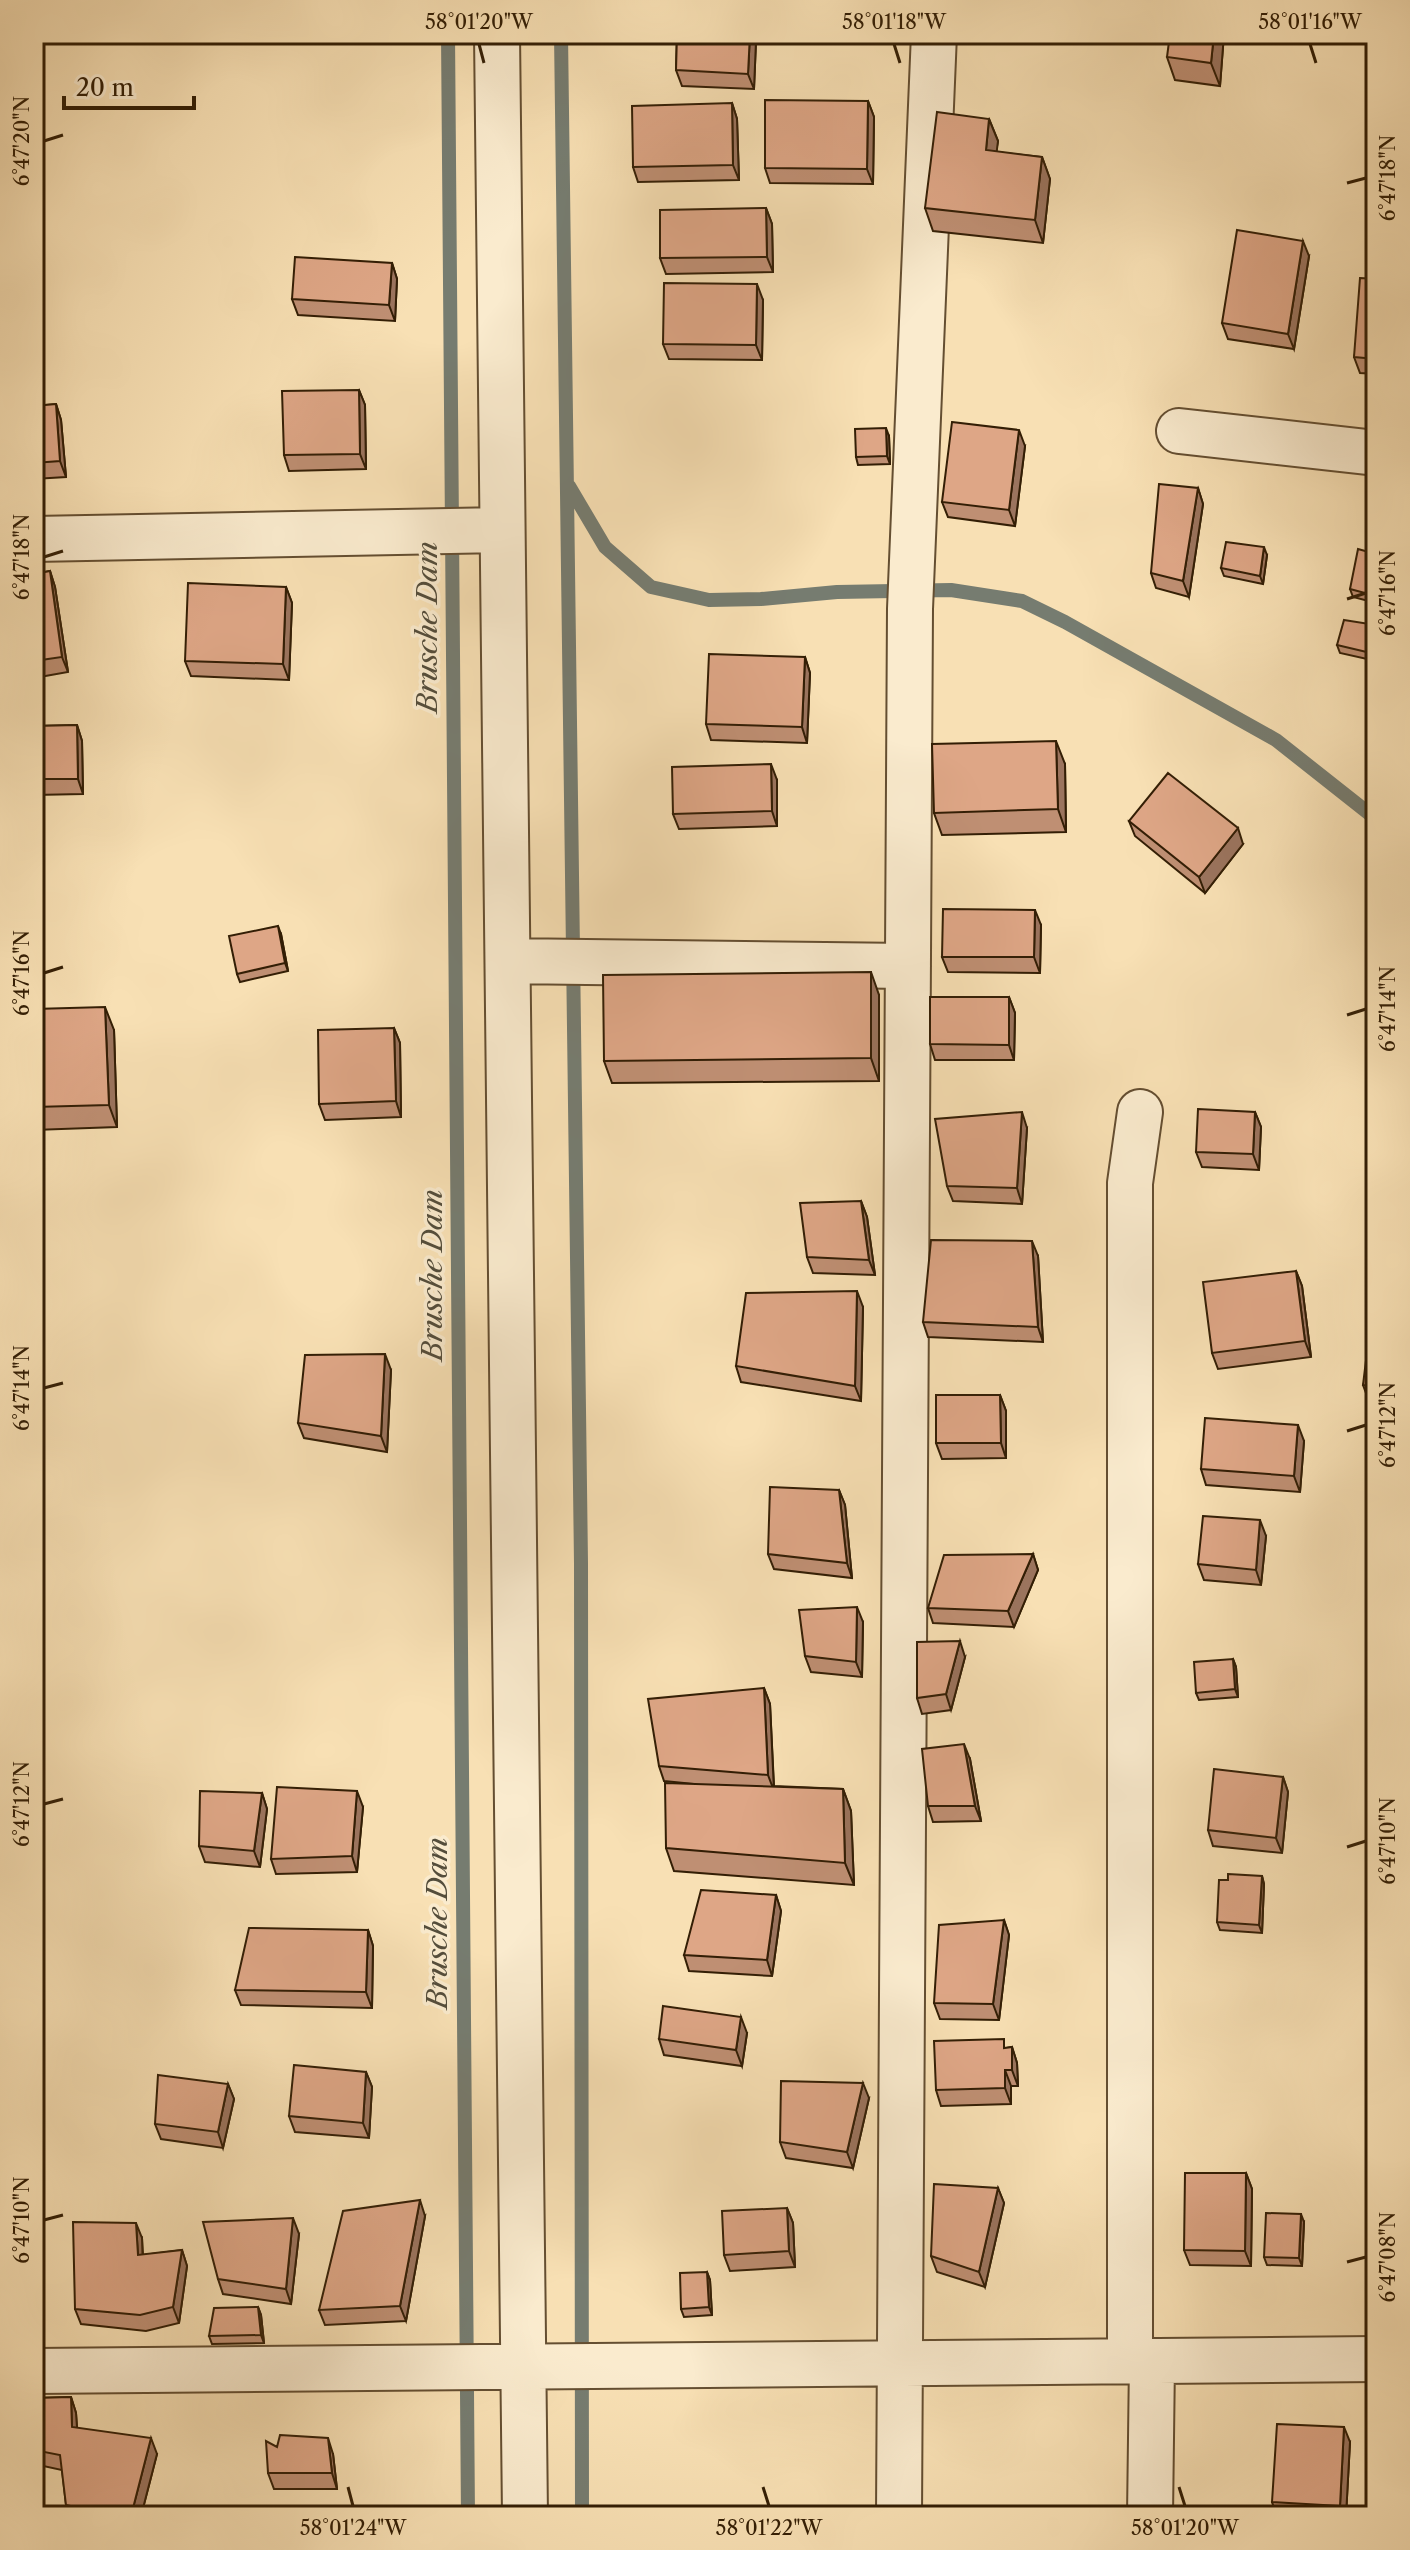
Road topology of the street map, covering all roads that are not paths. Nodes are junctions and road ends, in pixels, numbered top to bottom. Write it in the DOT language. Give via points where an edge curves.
graph roads {
  1 [pos="497,34"];
  2 [pos="934,34"];
  3 [pos="1179,431"];
  4 [pos="1376,453"];
  5 [pos="502,530"];
  6 [pos="34,539"];
  7 [pos="508,961"];
  8 [pos="908,966"];
  9 [pos="1140,1112"];
  10 [pos="1376,2359"];
  11 [pos="1141,2361"];
  12 [pos="899,2364"];
  13 [pos="525,2367"];
  14 [pos="34,2371"];
  15 [pos="525,2516"];
  16 [pos="899,2516"];
  17 [pos="1150,2516"];
  1 -- 5 [label="street"];
  2 -- 8 [label="street" via="910,609"];
  3 -- 4 [label="street"];
  5 -- 6 [label="street"];
  5 -- 7 [label="street"];
  7 -- 8 [label="street"];
  7 -- 13 [label="street"];
  8 -- 12 [label="street"];
  9 -- 11 [label="street" via="1130,1183"];
  10 -- 11 [label="street"];
  11 -- 12 [label="street"];
  11 -- 17 [label="street"];
  12 -- 13 [label="street"];
  12 -- 16 [label="street"];
  13 -- 14 [label="street"];
  13 -- 15 [label="street"];
}
